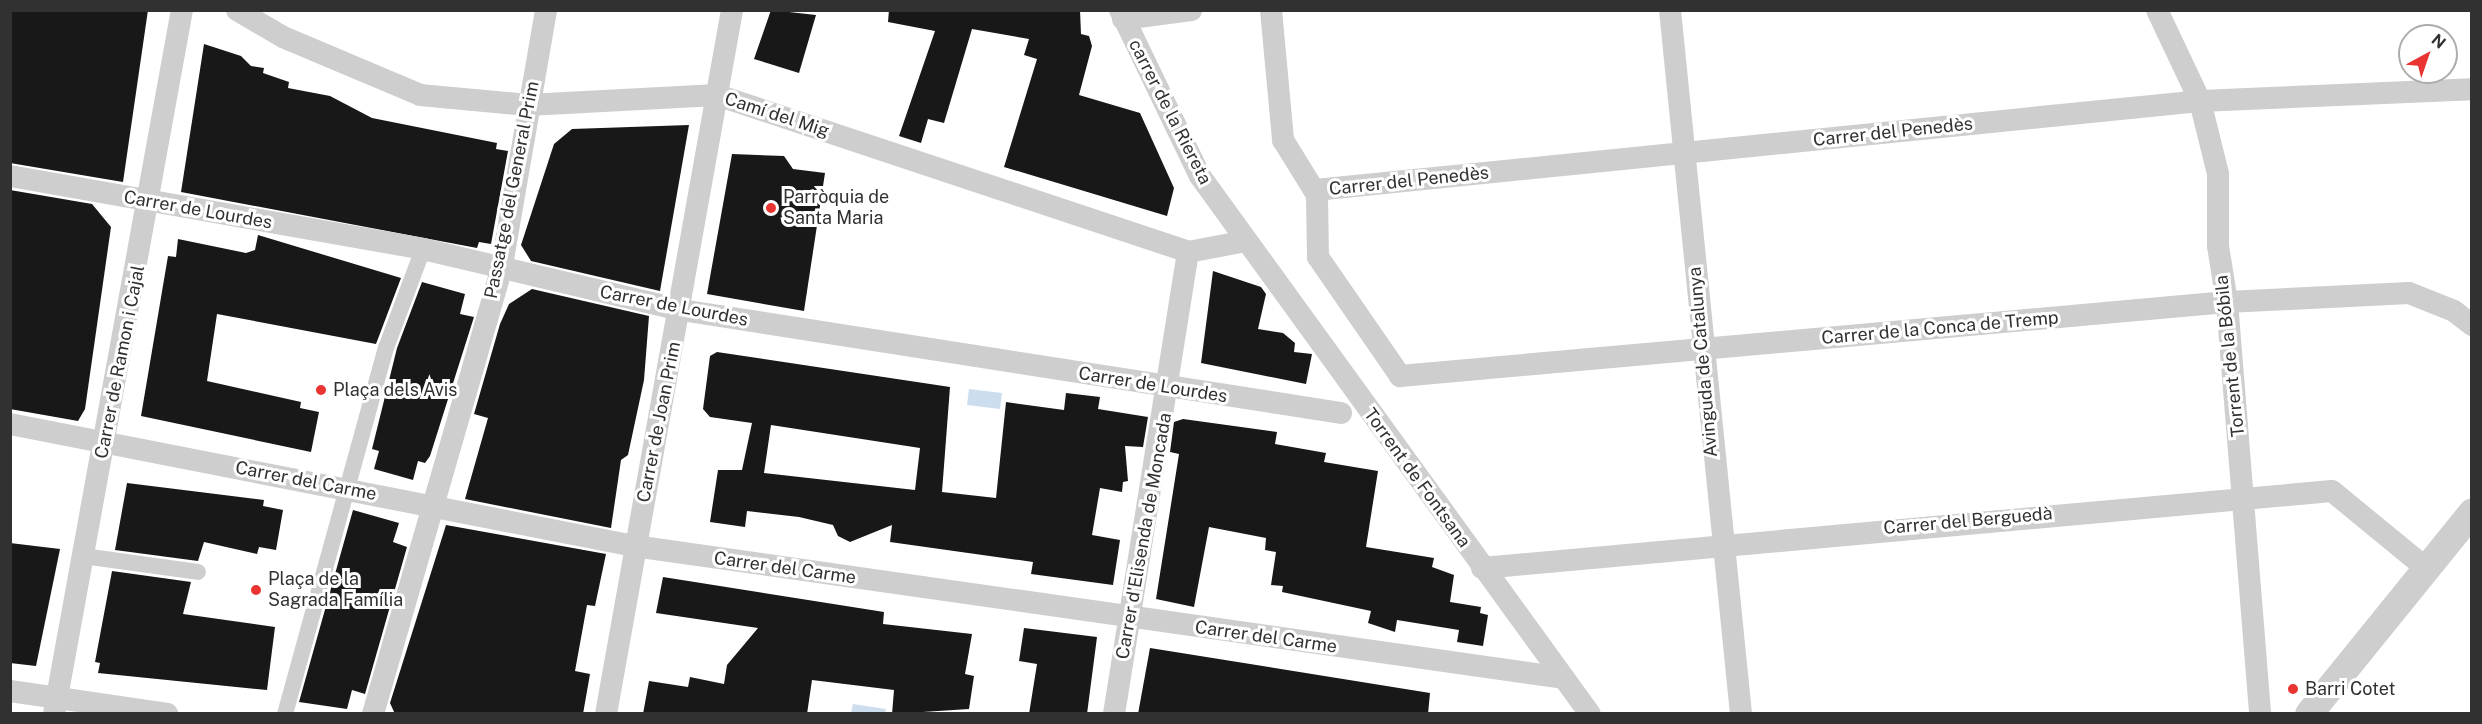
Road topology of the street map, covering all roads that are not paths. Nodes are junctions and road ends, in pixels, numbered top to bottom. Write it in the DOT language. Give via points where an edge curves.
graph roads {
  1 [pos="182,10"];
  2 [pos="237,10"];
  3 [pos="546,10"];
  4 [pos="732,10"];
  5 [pos="1191,10"];
  6 [pos="1271,10"];
  7 [pos="1670,10"];
  8 [pos="2157,10"];
  9 [pos="1122,15"];
  10 [pos="2472,89"];
  11 [pos="717,95"];
  12 [pos="2200,101"];
  13 [pos="528,105"];
  14 [pos="1685,153"];
  15 [pos="10,176"];
  16 [pos="1315,190"];
  17 [pos="151,203"];
  18 [pos="1246,241"];
  19 [pos="423,249"];
  20 [pos="1188,252"];
  21 [pos="501,271"];
  22 [pos="2227,302"];
  23 [pos="681,310"];
  24 [pos="2472,325"];
  25 [pos="1702,348"];
  26 [pos="1170,388"];
  27 [pos="1341,413"];
  28 [pos="10,424"];
  29 [pos="104,440"];
  30 [pos="347,491"];
  31 [pos="2244,496"];
  32 [pos="431,505"];
  33 [pos="2472,513"];
  34 [pos="1720,544"];
  35 [pos="634,546"];
  36 [pos="83,556"];
  37 [pos="1482,568"];
  38 [pos="2427,568"];
  39 [pos="198,572"];
  40 [pos="1130,618"];
  41 [pos="1564,678"];
  42 [pos="10,692"];
  43 [pos="55,706"];
  44 [pos="167,714"];
  45 [pos="285,714"];
  46 [pos="373,714"];
  47 [pos="606,714"];
  48 [pos="1114,714"];
  49 [pos="1590,714"];
  50 [pos="1741,714"];
  51 [pos="2260,714"];
  52 [pos="2309,714"];
  1 -- 17 [label="street, Carrer de Ramon i Cajal"];
  2 -- 13 [label="street, Camí del Mig" via="283,37 420,95"];
  3 -- 13 [label="street, Passatge del General Prim"];
  4 -- 11 [label="street, Carrer de Joan Prim"];
  5 -- 9 [label="street"];
  6 -- 16 [label="street" via="1282,140"];
  7 -- 14 [label="street, Avinguda de Catalunya"];
  8 -- 12 [label="street, Torrent de la Bóbila"];
  9 -- 18 [label="street, carrer de la Riereta" via="1196,170"];
  10 -- 12 [label="street, Carrer del Penedès"];
  11 -- 13 [label="street, Camí del Mig"];
  11 -- 20 [label="street, Camí del Mig"];
  11 -- 23 [label="street, Carrer de Joan Prim"];
  12 -- 14 [label="street, Carrer del Penedès"];
  12 -- 22 [label="street, Torrent de la Bóbila" via="2218,174 2218,246"];
  13 -- 21 [label="street, Passatge del General Prim"];
  14 -- 16 [label="street, Carrer del Penedès"];
  14 -- 25 [label="street, Avinguda de Catalunya"];
  15 -- 17 [label="street, Carrer de Lourdes"];
  16 -- 25 [label="street, Carrer de la Conca de Tremp" via="1318,257 1401,376"];
  17 -- 19 [label="street, Carrer de Lourdes"];
  17 -- 29 [label="street, Carrer de Ramon i Cajal"];
  18 -- 20 [label="street, Camí del Mig"];
  18 -- 37 [label="street, Torrent de Fontsana"];
  19 -- 21 [label="street, Carrer de Lourdes"];
  19 -- 30 [label="street" via="386,348"];
  20 -- 26 [label="street, Carrer d'Elisenda de Moncada"];
  21 -- 23 [label="street, Carrer de Lourdes"];
  21 -- 32 [label="street, Passatge del General Prim"];
  22 -- 24 [label="street, Carrer de la Conca de Tremp" via="2409,293 2454,311"];
  22 -- 25 [label="street, Carrer de la Conca de Tremp"];
  22 -- 31 [label="street, Torrent de la Bóbila"];
  23 -- 26 [label="street, Carrer de Lourdes"];
  23 -- 35 [label="street, Carrer de Joan Prim"];
  25 -- 34 [label="street, Avinguda de Catalunya"];
  26 -- 27 [label="street, Carrer de Lourdes"];
  26 -- 40 [label="street, Carrer d'Elisenda de Moncada"];
  28 -- 29 [label="street, Carrer del Carme"];
  29 -- 30 [label="street, Carrer del Carme"];
  29 -- 36 [label="street, Carrer de Ramon i Cajal"];
  30 -- 32 [label="street, Carrer del Carme"];
  30 -- 45 [label="street"];
  31 -- 34 [label="street, Carrer del Berguedà"];
  31 -- 38 [label="street, Carrer del Berguedà" via="2332,491"];
  31 -- 51 [label="street, Torrent de la Bóbila"];
  32 -- 35 [label="street, Carrer del Carme"];
  32 -- 46 [label="street, Passatge del General Prim"];
  33 -- 38 [label="street"];
  34 -- 37 [label="street, Carrer del Berguedà"];
  34 -- 50 [label="street, Avinguda de Catalunya"];
  35 -- 40 [label="street, Carrer del Carme"];
  35 -- 47 [label="street, Carrer de Joan Prim"];
  36 -- 39 [label="street"];
  36 -- 43 [label="street, Carrer de Ramon i Cajal"];
  37 -- 41 [label="street, Torrent de Fontsana"];
  38 -- 52 [label="street"];
  40 -- 41 [label="street, Carrer del Carme"];
  40 -- 48 [label="street, Carrer d'Elisenda de Moncada"];
  41 -- 49 [label="street, Torrent de Fontsana"];
  42 -- 43 [label="street"];
  43 -- 44 [label="street"];
}
